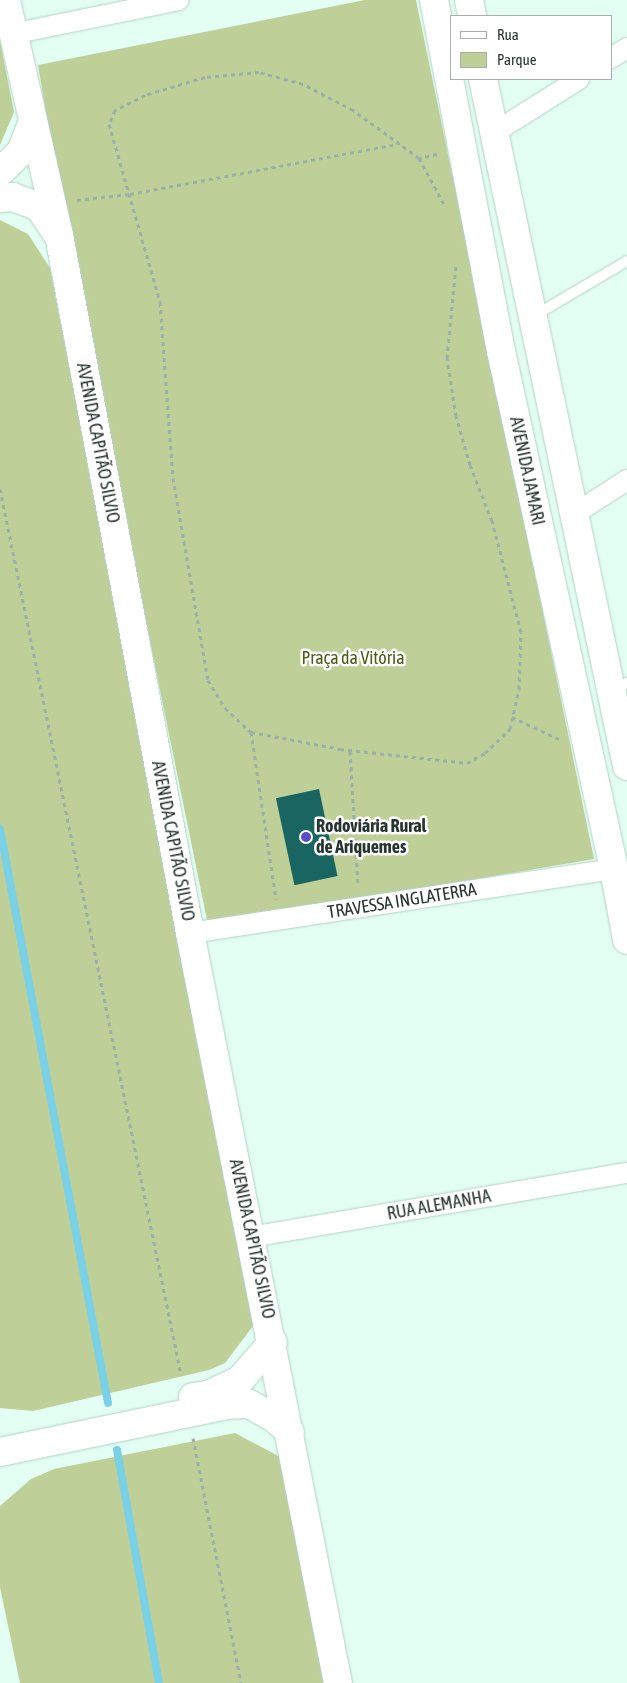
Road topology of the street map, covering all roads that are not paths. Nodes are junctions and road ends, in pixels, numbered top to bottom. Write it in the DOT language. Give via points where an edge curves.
graph roads {
  1 [pos="6,0"];
  2 [pos="179,0"];
  3 [pos="434,0"];
  4 [pos="469,0"];
  5 [pos="472,15"];
  6 [pos="12,34"];
  7 [pos="627,48"];
  8 [pos="612,57"];
  9 [pos="483,80"];
  10 [pos="577,80"];
  11 [pos="33,121"];
  12 [pos="492,134"];
  13 [pos="0,172"];
  14 [pos="0,198"];
  15 [pos="59,235"];
  16 [pos="627,260"];
  17 [pos="534,317"];
  18 [pos="538,344"];
  19 [pos="501,351"];
  20 [pos="627,480"];
  21 [pos="576,513"];
  22 [pos="619,688"];
  23 [pos="627,766"];
  24 [pos="614,869"];
  25 [pos="190,933"];
  26 [pos="627,940"];
  27 [pos="627,1172"];
  28 [pos="251,1237"];
  29 [pos="273,1342"];
  30 [pos="187,1405"];
  31 [pos="290,1432"];
  32 [pos="0,1434"];
  33 [pos="0,1452"];
  34 [pos="338,1683"];
  1 -- 6 [label="main road, AVENIDA CAPITÃO SILVIO"];
  2 -- 6 [label="street"];
  3 -- 19 [label="main road, AVENIDA JAMARI"];
  4 -- 5 [label="main road"];
  6 -- 11 [label="main road, AVENIDA CAPITÃO SILVIO"];
  7 -- 8 [label="street"];
  9 -- 12 [label="main road"];
  10 -- 12 [label="street"];
  11 -- 13 [label="main road" via="20,152"];
  11 -- 15 [label="main road, AVENIDA CAPITÃO SILVIO"];
  12 -- 17 [label="main road"];
  14 -- 15 [label="main road" via="13,197 38,207"];
  15 -- 25 [label="main road, AVENIDA CAPITÃO SILVIO"];
  16 -- 17 [label="lane"];
  17 -- 18 [label="main road"];
  18 -- 19 [label="main road"];
  18 -- 21 [label="main road"];
  19 -- 24 [label="main road, AVENIDA JAMARI"];
  20 -- 21 [label="street"];
  21 -- 22 [label="main road"];
  22 -- 23 [label="main road"];
  24 -- 25 [label="street, TRAVESSA INGLATERRA"];
  24 -- 26 [label="main road, AVENIDA JAMARI"];
  25 -- 28 [label="main road, AVENIDA CAPITÃO SILVIO"];
  27 -- 28 [label="street, RUA ALEMANHA"];
  28 -- 29 [label="main road, AVENIDA CAPITÃO SILVIO"];
  29 -- 30 [label="main road" via="240,1380"];
  29 -- 31 [label="main road, AVENIDA CAPITÃO SILVIO"];
  30 -- 31 [label="main road" via="249,1404 274,1418"];
  30 -- 32 [label="main road"];
  30 -- 33 [label="main road"];
  31 -- 34 [label="main road, AVENIDA CAPITÃO SILVIO"];
}
